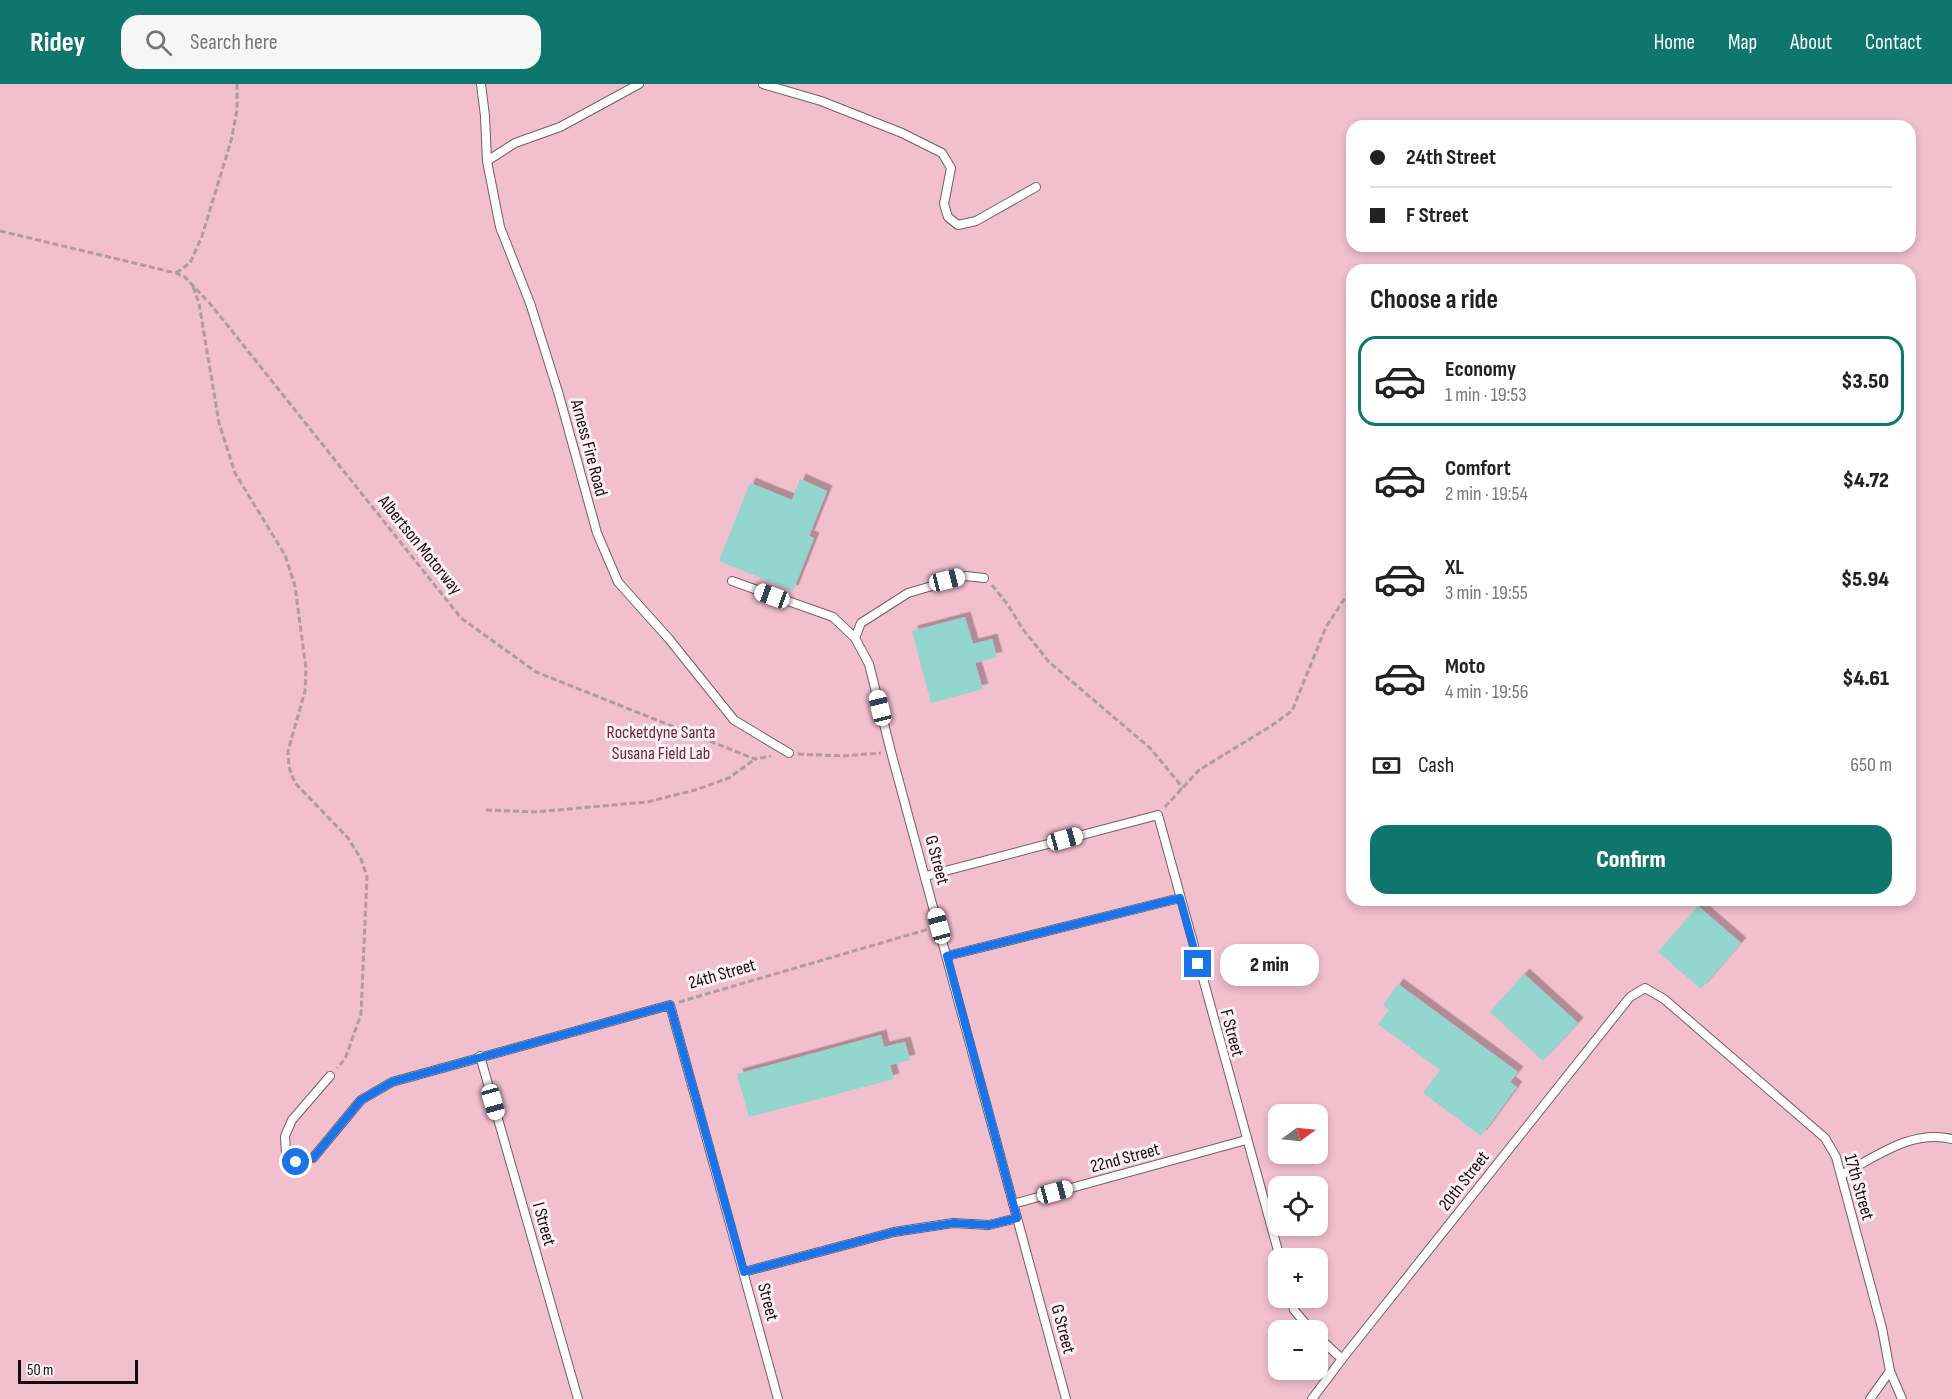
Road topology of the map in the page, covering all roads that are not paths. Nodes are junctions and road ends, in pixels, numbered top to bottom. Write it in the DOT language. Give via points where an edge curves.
graph roads {
  1 [pos="481,84"];
  2 [pos="639,84"];
  3 [pos="763,84"];
  4 [pos="487,161"];
  5 [pos="1036,187"];
  6 [pos="984,578"];
  7 [pos="732,581"];
  8 [pos="855,638"];
  9 [pos="789,753"];
  10 [pos="926,876"];
  11 [pos="1180,898"];
  12 [pos="947,956"];
  13 [pos="1645,988"];
  14 [pos="670,1005"];
  15 [pos="480,1056"];
  16 [pos="330,1076"];
  17 [pos="1952,1139"];
  18 [pos="1246,1140"];
  19 [pos="1841,1175"];
  20 [pos="1013,1204"];
  21 [pos="1017,1218"];
  22 [pos="1277,1248"];
  23 [pos="744,1272"];
  24 [pos="1294,1308"];
  25 [pos="1302,1320"];
  26 [pos="1328,1346"];
  27 [pos="1342,1359"];
  28 [pos="1890,1371"];
  29 [pos="578,1399"];
  30 [pos="778,1399"];
  31 [pos="1066,1399"];
  32 [pos="1312,1399"];
  33 [pos="1870,1399"];
  34 [pos="1902,1399"];
  1 -- 4 [label="lane, Arness Fire Road"];
  2 -- 4 [label="lane" via="560,127 515,143"];
  3 -- 5 [label="lane" via="821,101 942,153 951,168 944,204 948,217 958,225 976,221"];
  4 -- 9 [label="lane, Arness Fire Road" via="500,227 530,303 597,533 618,582 734,720"];
  6 -- 8 [label="lane" via="966,576 908,593 861,623"];
  7 -- 8 [label="lane, G Street" via="833,617"];
  8 -- 10 [label="lane, G Street" via="869,664"];
  10 -- 11 [label="lane, F Street" via="1158,815"];
  10 -- 12 [label="lane, G Street"];
  11 -- 12 [label="lane"];
  11 -- 18 [label="lane, F Street"];
  12 -- 20 [label="lane, G Street"];
  13 -- 19 [label="lane, 17th Street" via="1664,999 1825,1138"];
  13 -- 27 [label="lane, 20th Street" via="1630,997"];
  14 -- 15 [label="lane, 24th Street"];
  14 -- 23 [label="lane, Street"];
  15 -- 16 [label="lane, 24th Street" via="378,1089 361,1100 313,1158 296,1162 286,1154 285,1136 292,1120"];
  15 -- 29 [label="lane, I Street"];
  17 -- 19 [label="lane" via="1925,1136 1906,1141"];
  18 -- 20 [label="lane, 22nd Street"];
  18 -- 22 [label="lane, F Street"];
  19 -- 28 [label="lane, 17th Street"];
  20 -- 21 [label="lane, G Street"];
  21 -- 23 [label="lane" via="989,1225 954,1223 894,1232"];
  21 -- 31 [label="lane, G Street"];
  23 -- 30 [label="lane, Street"];
  24 -- 25 [label="lane"];
  26 -- 27 [label="lane"];
  27 -- 32 [label="lane, 20th Street"];
  28 -- 33 [label="lane"];
  28 -- 34 [label="lane, 17th Street"];
}
